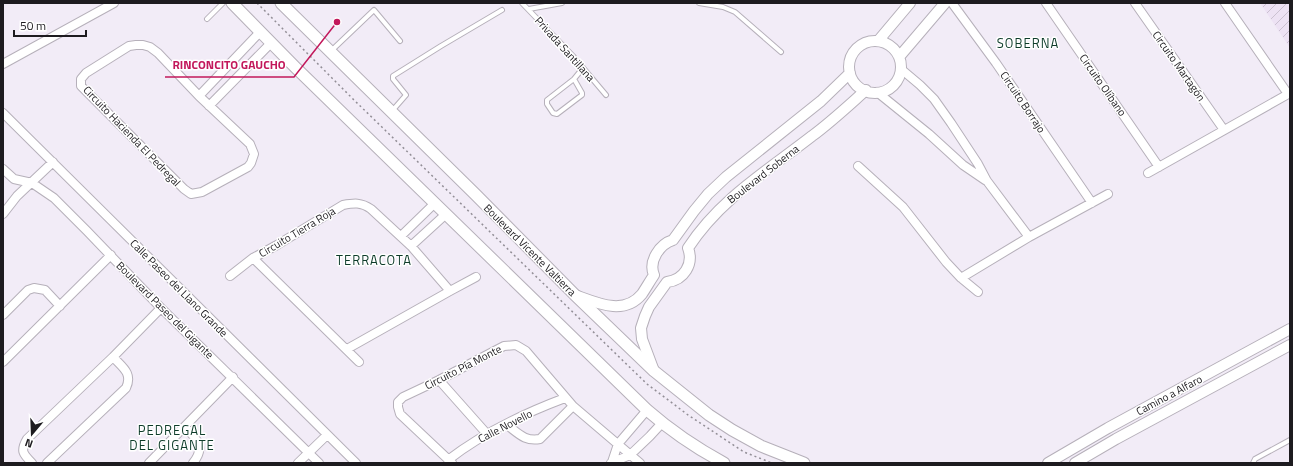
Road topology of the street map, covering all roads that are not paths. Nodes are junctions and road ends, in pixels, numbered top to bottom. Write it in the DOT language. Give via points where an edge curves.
graph roads {
  1 [pos="114,3"];
  2 [pos="223,3"];
  3 [pos="232,3"];
  4 [pos="281,3"];
  5 [pos="522,3"];
  6 [pos="562,3"];
  7 [pos="699,3"];
  8 [pos="727,3"];
  9 [pos="910,3"];
  10 [pos="945,3"];
  11 [pos="952,3"];
  12 [pos="1046,3"];
  13 [pos="1135,3"];
  14 [pos="1225,3"];
  15 [pos="723,7"];
  16 [pos="529,9"];
  17 [pos="502,10"];
  18 [pos="207,19"];
  19 [pos="260,32"];
  20 [pos="400,41"];
  21 [pos="878,41"];
  22 [pos="271,43"];
  23 [pos="331,52"];
  24 [pos="780,52"];
  25 [pos="899,57"];
  26 [pos="3,64"];
  27 [pos="583,68"];
  28 [pos="901,69"];
  29 [pos="850,73"];
  30 [pos="574,79"];
  31 [pos="866,90"];
  32 [pos="877,92"];
  33 [pos="1289,94"];
  34 [pos="606,95"];
  35 [pos="199,96"];
  36 [pos="209,106"];
  37 [pos="392,112"];
  38 [pos="3,113"];
  39 [pos="1224,130"];
  40 [pos="53,162"];
  41 [pos="858,166"];
  42 [pos="1159,167"];
  43 [pos="3,169"];
  44 [pos="1148,173"];
  45 [pos="986,180"];
  46 [pos="32,183"];
  47 [pos="1108,194"];
  48 [pos="435,203"];
  49 [pos="1092,203"];
  50 [pos="3,214"];
  51 [pos="446,214"];
  52 [pos="400,236"];
  53 [pos="1030,237"];
  54 [pos="673,240"];
  55 [pos="411,246"];
  56 [pos="688,248"];
  57 [pos="111,256"];
  58 [pos="254,258"];
  59 [pos="654,275"];
  60 [pos="230,276"];
  61 [pos="476,278"];
  62 [pos="961,278"];
  63 [pos="667,282"];
  64 [pos="450,291"];
  65 [pos="978,292"];
  66 [pos="575,295"];
  67 [pos="60,306"];
  68 [pos="161,308"];
  69 [pos="3,315"];
  70 [pos="1290,329"];
  71 [pos="1290,345"];
  72 [pos="346,349"];
  73 [pos="113,357"];
  74 [pos="3,362"];
  75 [pos="359,362"];
  76 [pos="654,371"];
  77 [pos="233,377"];
  78 [pos="439,380"];
  79 [pos="566,398"];
  80 [pos="573,406"];
  81 [pos="647,410"];
  82 [pos="662,423"];
  83 [pos="507,425"];
  84 [pos="185,427"];
  85 [pos="487,434"];
  86 [pos="327,435"];
  87 [pos="1290,440"];
  88 [pos="618,444"];
  89 [pos="309,452"];
  90 [pos="630,455"];
  91 [pos="450,461"];
  92 [pos="32,463"];
  93 [pos="47,463"];
  94 [pos="149,463"];
  95 [pos="193,463"];
  96 [pos="298,463"];
  97 [pos="319,463"];
  98 [pos="356,463"];
  99 [pos="611,463"];
  100 [pos="640,463"];
  101 [pos="724,463"];
  102 [pos="804,463"];
  103 [pos="1048,463"];
  104 [pos="1075,463"];
  105 [pos="1253,463"];
  1 -- 26 [label="street"];
  2 -- 18 [label="lane"];
  3 -- 19 [label="main road"];
  4 -- 23 [label="main road, Boulevard Vicente Valtierra"];
  5 -- 16 [label="lane, Privada Santillana"];
  6 -- 16 [label="lane"];
  7 -- 15 [label="lane"];
  8 -- 15 [label="lane"];
  9 -- 21 [label="street"];
  10 -- 25 [label="street"];
  11 -- 49 [label="street, Circuito Borrajo"];
  12 -- 42 [label="street, Circuito Olíbano"];
  13 -- 39 [label="street, Circuito Martagón"];
  14 -- 33 [label="street"];
  15 -- 24 [label="lane" via="735,12"];
  16 -- 27 [label="lane, Privada Santillana"];
  17 -- 37 [label="lane" via="394,76 406,95"];
  19 -- 22 [label="main road"];
  19 -- 35 [label="street"];
  20 -- 23 [label="lane" via="374,10"];
  21 -- 25 [label="street" via="894,49"];
  21 -- 29 [label="street" via="869,42 855,50 851,57"];
  22 -- 36 [label="street"];
  22 -- 48 [label="main road"];
  23 -- 37 [label="main road, Boulevard Vicente Valtierra"];
  25 -- 28 [label="street"];
  27 -- 30 [label="lane"];
  27 -- 34 [label="lane, Privada Santillana"];
  28 -- 32 [label="street" via="894,85"];
  28 -- 45 [label="street" via="934,99"];
  29 -- 31 [label="street" via="854,81"];
  29 -- 54 [label="street, Boulevard Soberna" via="821,101 721,181"];
  30 -- 30 [label="lane" via="547,100 553,113 556,114 582,95"];
  31 -- 32 [label="street"];
  31 -- 56 [label="street, Boulevard Soberna" via="812,136 739,190 697,234"];
  32 -- 45 [label="street" via="963,165"];
  33 -- 39 [label="street"];
  35 -- 36 [label="street, Circuito Hacienda El Pedregal"];
  35 -- 36 [label="street, Circuito Hacienda El Pedregal" via="158,53 143,44 129,46 86,73 80,82 84,89 191,194 202,192 248,167 254,154 250,144"];
  37 -- 66 [label="main road, Boulevard Vicente Valtierra"];
  38 -- 40 [label="street, Calle Paseo del Llano Grande"];
  39 -- 42 [label="street"];
  40 -- 46 [label="street"];
  40 -- 86 [label="street, Calle Paseo del Llano Grande"];
  41 -- 62 [label="street" via="903,207"];
  42 -- 44 [label="street"];
  43 -- 46 [label="street, Boulevard Paseo del Gigante" via="14,179"];
  45 -- 53 [label="street"];
  46 -- 50 [label="street" via="12,201"];
  46 -- 57 [label="street, Boulevard Paseo del Gigante" via="54,198"];
  47 -- 49 [label="street"];
  48 -- 51 [label="main road"];
  48 -- 52 [label="street"];
  49 -- 53 [label="street"];
  51 -- 55 [label="street"];
  51 -- 81 [label="main road"];
  52 -- 55 [label="street, Circuito Tierra Roja"];
  52 -- 58 [label="street, Circuito Tierra Roja" via="371,209 363,204 354,203 343,205"];
  53 -- 62 [label="street"];
  54 -- 56 [label="street"];
  54 -- 59 [label="street, Boulevard Soberna" via="661,246 656,254 652,266"];
  55 -- 64 [label="street, Circuito Tierra Roja"];
  56 -- 63 [label="street" via="691,260 685,273"];
  57 -- 67 [label="street"];
  57 -- 68 [label="street, Boulevard Paseo del Gigante"];
  58 -- 60 [label="street, Circuito Tierra Roja"];
  58 -- 72 [label="street, Circuito Tierra Roja"];
  59 -- 63 [label="street"];
  59 -- 66 [label="street, Boulevard Soberna" via="641,295 617,307"];
  61 -- 64 [label="street"];
  62 -- 65 [label="street"];
  63 -- 76 [label="street" via="649,307 641,328 642,339"];
  64 -- 72 [label="street"];
  66 -- 76 [label="main road, Boulevard Vicente Valtierra"];
  67 -- 69 [label="street" via="45,290 34,288 28,290"];
  67 -- 74 [label="street"];
  68 -- 73 [label="street"];
  68 -- 77 [label="street, Boulevard Paseo del Gigante"];
  70 -- 103 [label="street, Camino a Alfaro"];
  71 -- 104 [label="street, Camino a Alfaro"];
  72 -- 75 [label="street, Circuito Tierra Roja"];
  73 -- 92 [label="street" via="27,439 22,449"];
  73 -- 93 [label="street" via="127,373 129,382 126,388"];
  76 -- 102 [label="main road, Boulevard Vicente Valtierra" via="732,430 761,446"];
  77 -- 84 [label="street"];
  77 -- 89 [label="street, Boulevard Paseo del Gigante"];
  78 -- 79 [label="street, Circuito Pía Monte" via="504,346 516,345 526,351"];
  78 -- 85 [label="street"];
  78 -- 91 [label="street, Circuito Pía Monte" via="403,396 398,402 398,407 400,414"];
  79 -- 80 [label="street, Circuito Pía Monte"];
  79 -- 83 [label="street, Calle Novello" via="543,406"];
  80 -- 83 [label="street" via="540,439 525,439"];
  80 -- 88 [label="street, Circuito Pía Monte"];
  81 -- 82 [label="main road"];
  81 -- 88 [label="street"];
  82 -- 90 [label="street"];
  82 -- 101 [label="main road"];
  83 -- 85 [label="street, Calle Novello"];
  84 -- 94 [label="street"];
  84 -- 95 [label="street" via="198,440 200,446"];
  85 -- 91 [label="street, Calle Novello" via="468,445"];
  86 -- 89 [label="street"];
  86 -- 98 [label="street, Calle Paseo del Llano Grande"];
  87 -- 105 [label="lane" via="1255,459"];
  88 -- 90 [label="street, Circuito Pía Monte"];
  88 -- 99 [label="street"];
  89 -- 96 [label="street"];
  89 -- 97 [label="street, Boulevard Paseo del Gigante"];
  90 -- 99 [label="street"];
  90 -- 100 [label="street, Circuito Pía Monte"];
}
